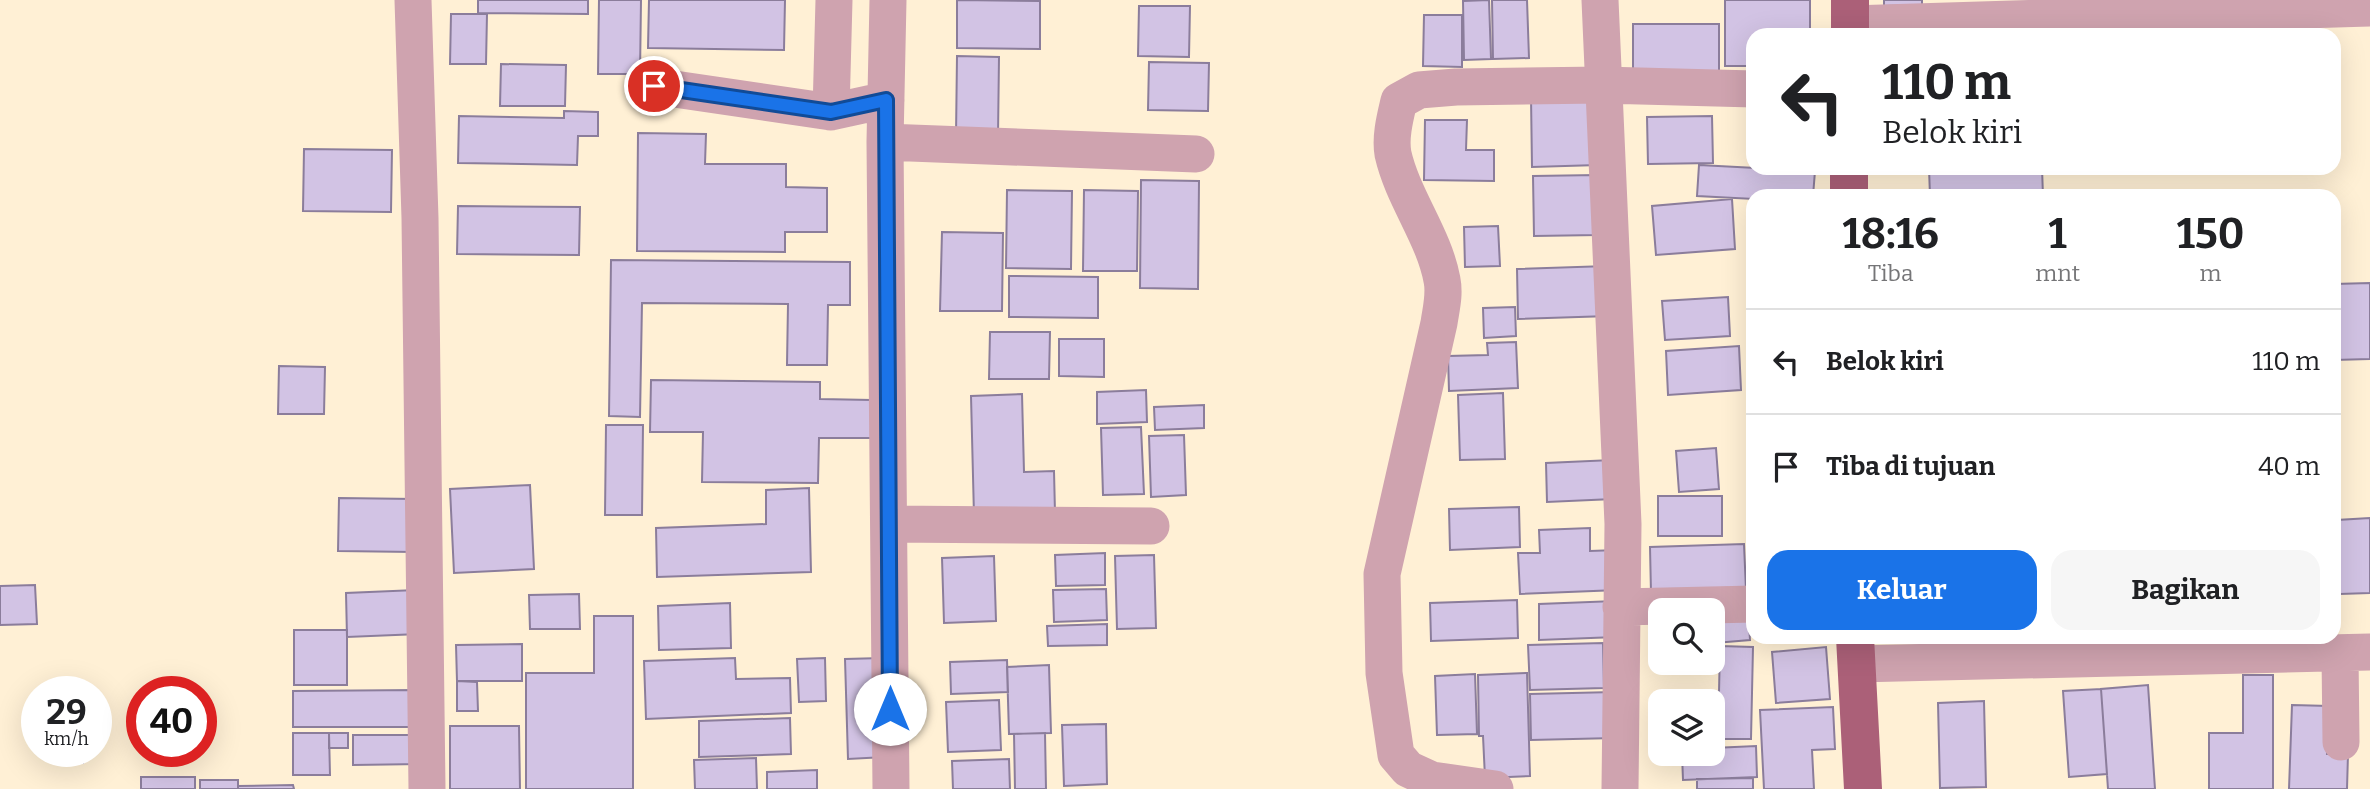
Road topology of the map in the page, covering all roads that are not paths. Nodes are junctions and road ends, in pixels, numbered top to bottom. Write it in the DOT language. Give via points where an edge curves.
graph roads {
  1 [pos="413,0"];
  2 [pos="834,0"];
  3 [pos="888,0"];
  4 [pos="1600,0"];
  5 [pos="2370,8"];
  6 [pos="1850,20"];
  7 [pos="1602,85"];
  8 [pos="654,86"];
  9 [pos="1746,89"];
  10 [pos="886,100"];
  11 [pos="831,112"];
  12 [pos="885,142"];
  13 [pos="1196,154"];
  14 [pos="889,524"];
  15 [pos="1151,526"];
  16 [pos="1746,604"];
  17 [pos="1621,607"];
  18 [pos="1856,650"];
  19 [pos="2355,653"];
  20 [pos="2341,742"];
  21 [pos="427,789"];
  22 [pos="891,789"];
  23 [pos="1495,789"];
  24 [pos="1620,789"];
  25 [pos="1863,789"];
  1 -- 21 [label="street"];
  2 -- 11 [label="street"];
  3 -- 10 [label="street"];
  4 -- 7 [label="street"];
  5 -- 6 [label="street"];
  7 -- 9 [label="street"];
  7 -- 17 [label="street" via="1623,524"];
  7 -- 23 [label="street" via="1419,90 1399,101 1392,127 1393,153 1432,248 1443,294 1382,574 1384,673 1392,736 1396,755 1408,769 1432,780"];
  8 -- 11 [label="street"];
  10 -- 11 [label="street"];
  10 -- 12 [label="street"];
  12 -- 13 [label="street"];
  12 -- 14 [label="street"];
  14 -- 15 [label="street"];
  14 -- 22 [label="street"];
  16 -- 17 [label="street"];
  17 -- 24 [label="street"];
  18 -- 19 [label="street"];
  18 -- 25 [label="main road"];
  19 -- 20 [label="street"];
}
